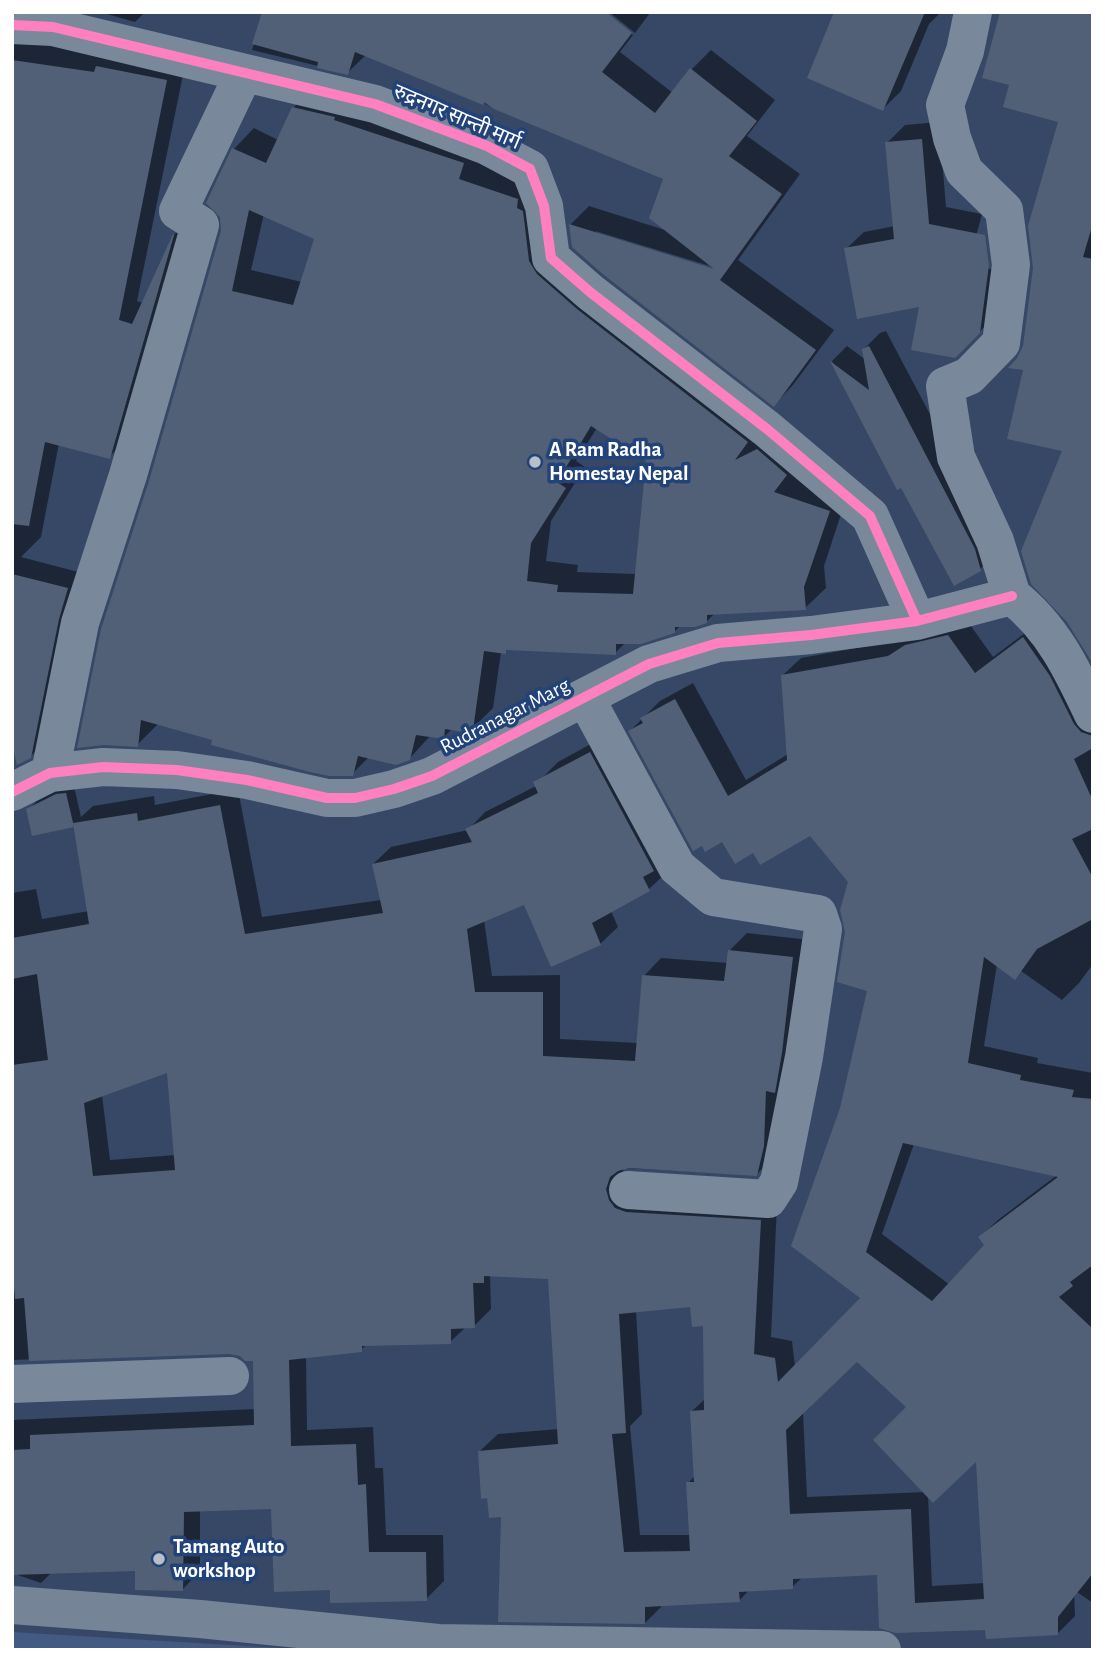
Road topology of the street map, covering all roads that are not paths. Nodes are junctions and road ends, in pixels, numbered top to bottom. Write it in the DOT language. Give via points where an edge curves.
graph roads {
  1 [pos="973,12"];
  2 [pos="12,25"];
  3 [pos="244,73"];
  4 [pos="1012,596"];
  5 [pos="917,621"];
  6 [pos="585,697"];
  7 [pos="1093,714"];
  8 [pos="50,773"];
  9 [pos="12,792"];
  10 [pos="628,1190"];
  11 [pos="230,1376"];
  12 [pos="12,1384"];
  13 [pos="12,1605"];
  14 [pos="882,1650"];
  1 -- 4 [label="street" via="965,51 945,105 964,172 1004,211 1011,265 1002,344 969,376 945,386 956,457 995,541"];
  2 -- 3 [label="street, रुद्रनगर सान्ती मार्ग" via="53,27"];
  3 -- 5 [label="street, रुद्रनगर सान्ती मार्ग" via="375,104 487,146 530,169 544,206 551,258 870,516"];
  3 -- 8 [label="street" via="178,211 200,225 80,623"];
  4 -- 5 [label="street, Rudranagar Marg"];
  4 -- 7 [label="street" via="1030,610 1067,659"];
  5 -- 6 [label="street, Rudranagar Marg" via="718,643 649,664"];
  6 -- 8 [label="street, Rudranagar Marg" via="432,776 355,798 327,798 177,770 103,767"];
  6 -- 10 [label="street" via="677,867 713,897 818,915 823,929 779,1182 768,1199"];
  8 -- 9 [label="street, Rudranagar Marg"];
  11 -- 12 [label="street"];
  13 -- 14 [label="street" via="438,1643"];
}
